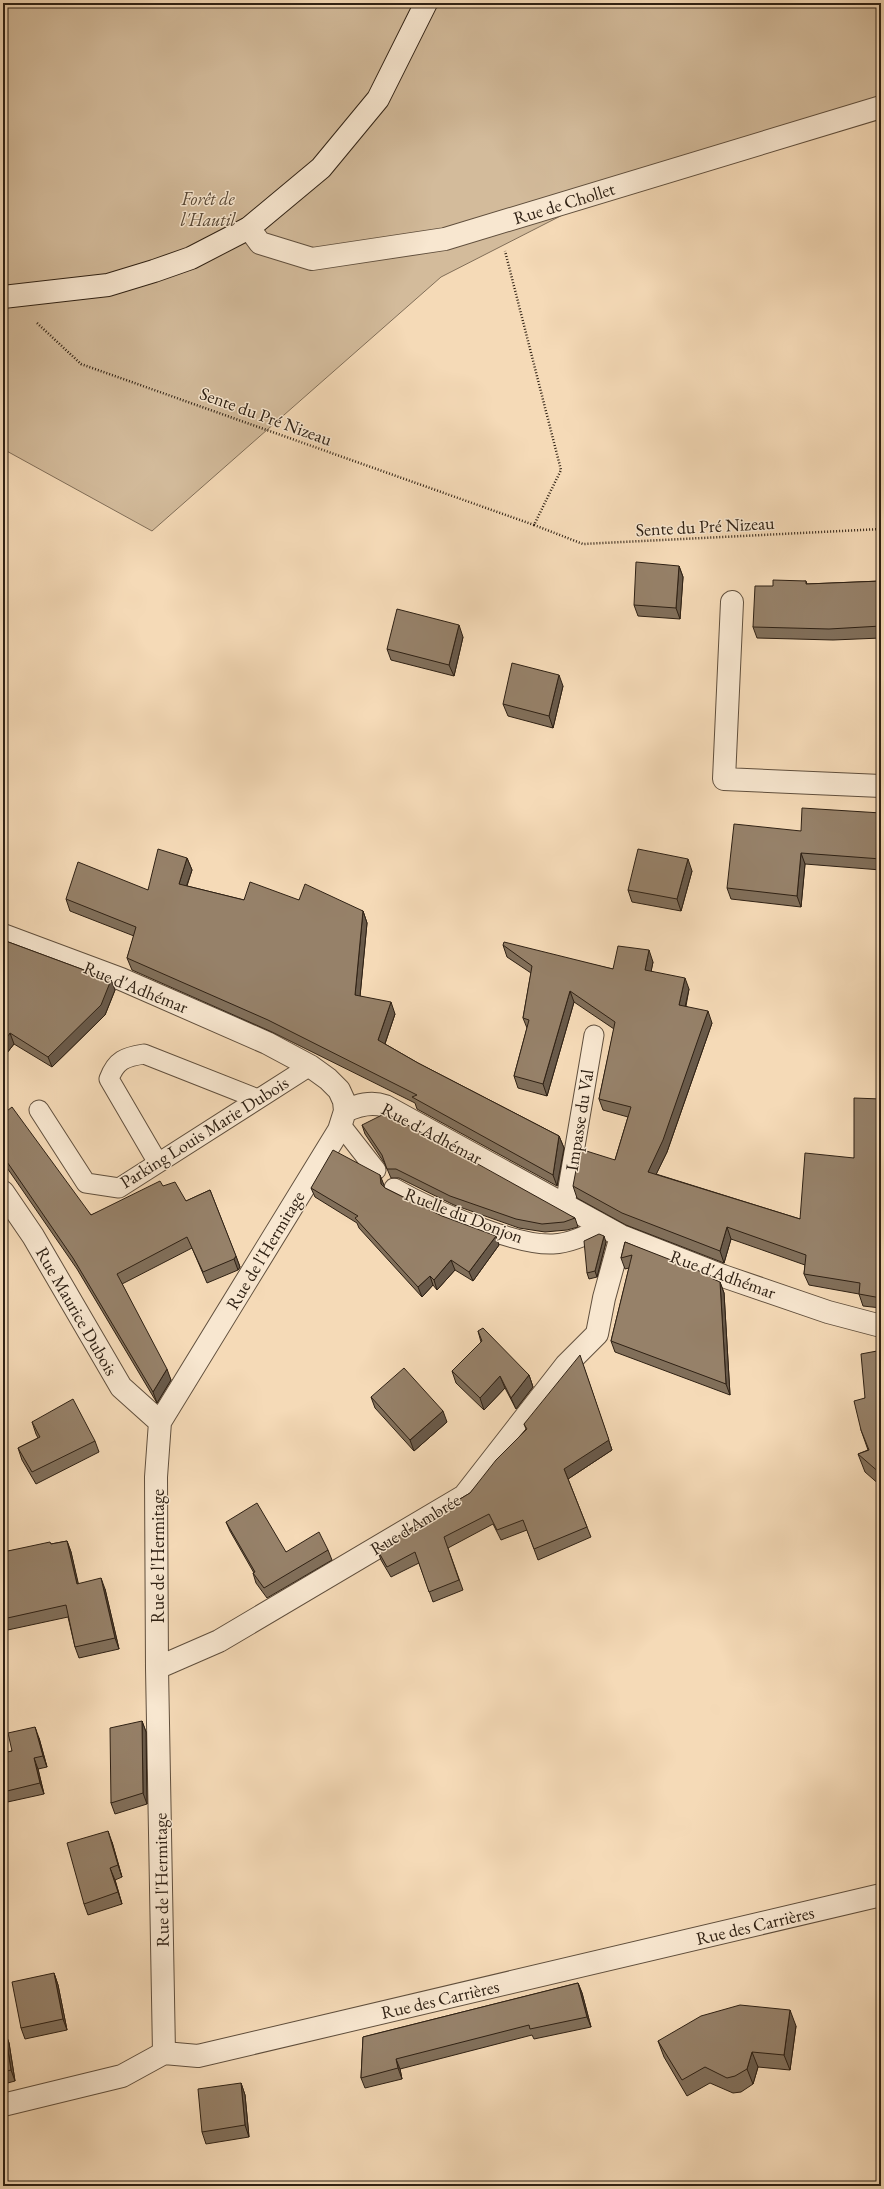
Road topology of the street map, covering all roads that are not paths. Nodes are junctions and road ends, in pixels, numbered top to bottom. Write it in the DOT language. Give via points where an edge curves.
graph roads {
  1 [pos="426,3"];
  2 [pos="881,107"];
  3 [pos="249,228"];
  4 [pos="6,297"];
  5 [pos="732,602"];
  6 [pos="881,786"];
  7 [pos="3,936"];
  8 [pos="594,1035"];
  9 [pos="310,1066"];
  10 [pos="258,1099"];
  11 [pos="39,1110"];
  12 [pos="343,1118"];
  13 [pos="158,1163"];
  14 [pos="376,1170"];
  15 [pos="394,1188"];
  16 [pos="3,1192"];
  17 [pos="565,1205"];
  18 [pos="601,1227"];
  19 [pos="621,1236"];
  20 [pos="881,1326"];
  21 [pos="160,1422"];
  22 [pos="157,1668"];
  23 [pos="881,1895"];
  24 [pos="164,2053"];
  25 [pos="3,2105"];
  1 -- 3 [label="street" via="378,99 369,111 321,168"];
  2 -- 3 [label="street, Rue de Chollet" via="445,239 312,259 260,243"];
  3 -- 4 [label="street" via="192,258 108,285"];
  5 -- 6 [label="street" via="724,779"];
  7 -- 9 [label="street, Rue d'Adhémar" via="121,979 267,1043"];
  8 -- 17 [label="lane, Impasse du Val"];
  9 -- 10 [label="lane, Parking Louis Marie Dubois"];
  9 -- 12 [label="street, Rue d'Adhémar" via="339,1090 344,1100"];
  10 -- 13 [label="lane, Parking Louis Marie Dubois"];
  10 -- 13 [label="lane" via="144,1054 127,1056 113,1068 109,1079"];
  11 -- 13 [label="lane, Parking Louis Marie Dubois" via="86,1182 119,1188"];
  12 -- 14 [label="lane"];
  12 -- 17 [label="street, Rue d'Adhémar" via="358,1104 379,1103"];
  12 -- 21 [label="street, Rue de l'Hermitage" via="334,1137"];
  15 -- 18 [label="lane, Ruelle du Donjon" via="419,1202 511,1238 552,1244 584,1238"];
  16 -- 21 [label="street, Rue Maurice Dubois" via="33,1236 121,1387"];
  17 -- 18 [label="street, Rue d'Adhémar"];
  18 -- 19 [label="street, Rue d'Adhémar"];
  19 -- 20 [label="street, Rue d'Adhémar" via="828,1312"];
  19 -- 22 [label="street, Rue d'Ambrée" via="597,1334 566,1365 464,1496 219,1641"];
  21 -- 22 [label="street, Rue de l'Hermitage" via="156,1477"];
  22 -- 24 [label="street, Rue de l'Hermitage"];
  23 -- 24 [label="street, Rue des Carrières" via="198,2056"];
  24 -- 25 [label="street" via="122,2076"];
}
